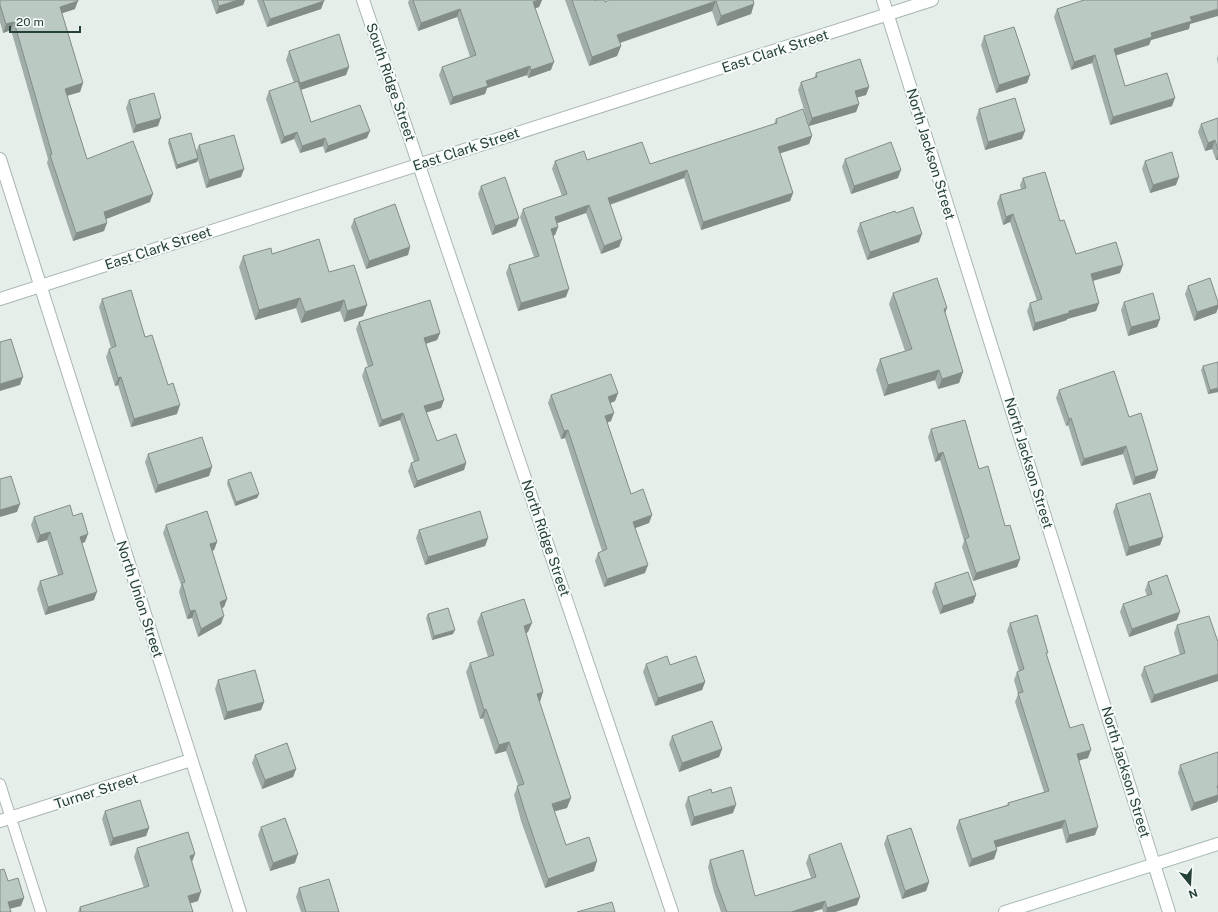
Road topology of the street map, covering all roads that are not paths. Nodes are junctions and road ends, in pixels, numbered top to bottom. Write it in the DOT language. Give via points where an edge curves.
graph roads {
  1 [pos="363,0"];
  2 [pos="883,0"];
  3 [pos="932,0"];
  4 [pos="887,14"];
  5 [pos="0,159"];
  6 [pos="419,164"];
  7 [pos="41,286"];
  8 [pos="0,299"];
  9 [pos="191,760"];
  10 [pos="0,784"];
  11 [pos="5,819"];
  12 [pos="1218,844"];
  13 [pos="1155,864"];
  14 [pos="41,912"];
  15 [pos="240,912"];
  16 [pos="672,912"];
  17 [pos="1005,912"];
  18 [pos="1169,912"];
  1 -- 6 [label="street, South Ridge Street"];
  2 -- 4 [label="street, North Jackson Street"];
  3 -- 4 [label="street, East Clark Street"];
  4 -- 6 [label="street, East Clark Street"];
  4 -- 13 [label="street, North Jackson Street"];
  5 -- 7 [label="street, North Union Street"];
  6 -- 7 [label="street, East Clark Street"];
  6 -- 16 [label="street, North Ridge Street"];
  7 -- 8 [label="street, East Clark Street"];
  7 -- 9 [label="street, North Union Street"];
  9 -- 11 [label="street, Turner Street"];
  9 -- 15 [label="street, North Union Street"];
  10 -- 11 [label="lane"];
  11 -- 14 [label="lane"];
  12 -- 13 [label="street"];
  13 -- 17 [label="street"];
  13 -- 18 [label="street, North Jackson Street"];
}
